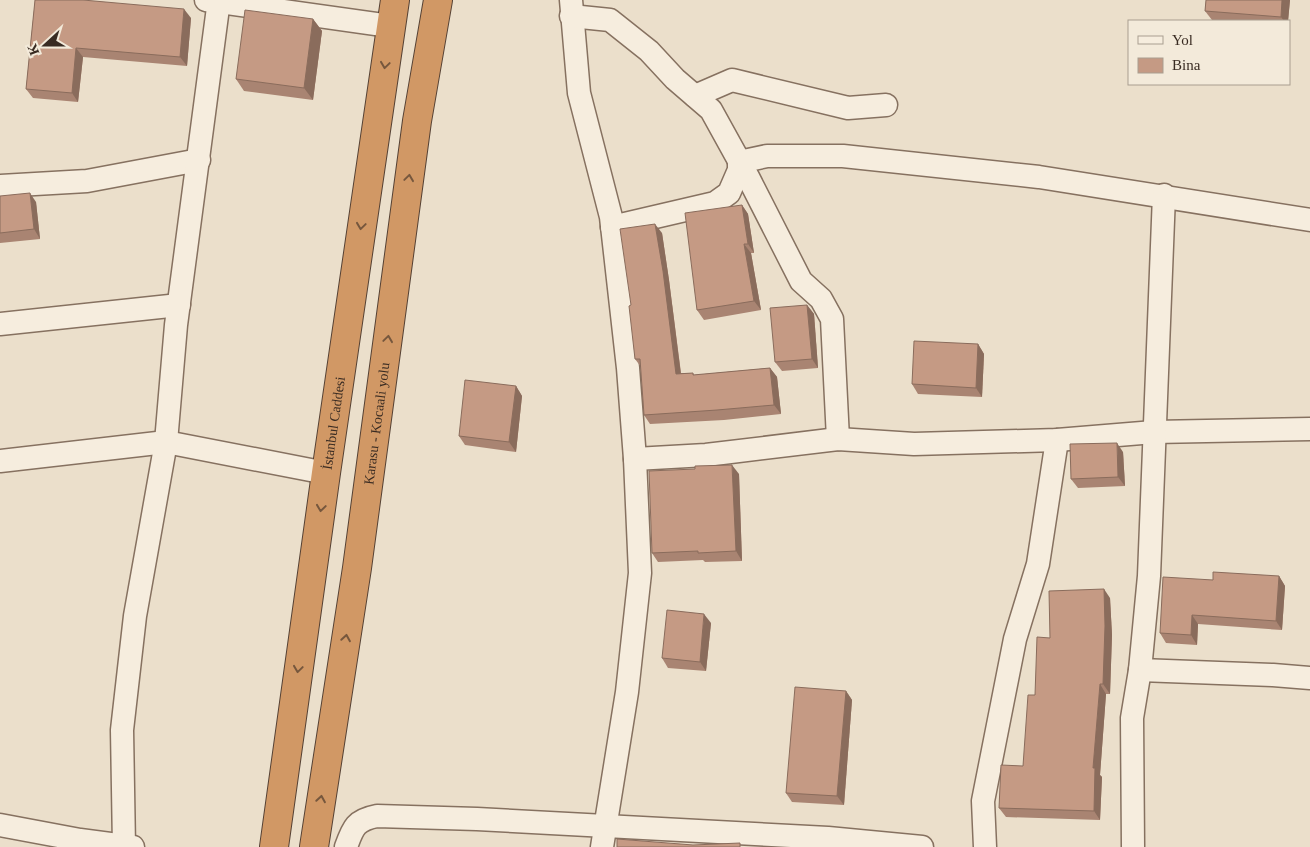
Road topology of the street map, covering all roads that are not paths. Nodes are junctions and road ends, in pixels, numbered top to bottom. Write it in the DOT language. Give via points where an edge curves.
graph roads {
  1 [pos="214,0"];
  2 [pos="438,0"];
  3 [pos="571,8"];
  4 [pos="392,13"];
  5 [pos="694,96"];
  6 [pos="886,105"];
  7 [pos="198,160"];
  8 [pos="739,162"];
  9 [pos="0,186"];
  10 [pos="1164,195"];
  11 [pos="1310,220"];
  12 [pos="612,227"];
  13 [pos="179,305"];
  14 [pos="0,324"];
  15 [pos="1310,428"];
  16 [pos="1154,432"];
  17 [pos="838,439"];
  18 [pos="1058,440"];
  19 [pos="166,442"];
  20 [pos="635,459"];
  21 [pos="0,461"];
  22 [pos="326,472"];
  23 [pos="1140,670"];
  24 [pos="1310,678"];
  25 [pos="0,825"];
  26 [pos="605,837"];
  27 [pos="828,842"];
  28 [pos="127,847"];
  29 [pos="274,847"];
  30 [pos="314,847"];
  31 [pos="346,847"];
  32 [pos="922,847"];
  33 [pos="985,847"];
  34 [pos="1133,847"];
  1 -- 4 [label="street"];
  1 -- 7 [label="street"];
  30 -- 2 [label="highway, Karasu - Kocaali yolu, one-way" via="357,568 417,121"];
  3 -- 5 [label="street" via="610,20 650,51"];
  3 -- 12 [label="street" via="579,93"];
  4 -- 22 [label="highway, İstanbul Caddesi, one-way"];
  5 -- 6 [label="street" via="732,80 848,108"];
  5 -- 8 [label="street" via="710,110"];
  7 -- 9 [label="street" via="88,181"];
  7 -- 13 [label="street"];
  8 -- 10 [label="street" via="767,156 842,156 1040,177"];
  8 -- 12 [label="street" via="730,192 714,203"];
  8 -- 17 [label="street" via="801,282 820,299 832,319"];
  10 -- 11 [label="street"];
  10 -- 16 [label="street"];
  12 -- 20 [label="street"];
  13 -- 14 [label="street"];
  13 -- 19 [label="street"];
  15 -- 16 [label="street"];
  16 -- 18 [label="street"];
  16 -- 23 [label="street" via="1149,576"];
  17 -- 18 [label="street" via="914,444"];
  17 -- 20 [label="street"];
  18 -- 33 [label="street" via="1038,564 1015,639 983,801"];
  19 -- 21 [label="street"];
  19 -- 22 [label="street"];
  19 -- 28 [label="street" via="135,616 122,730"];
  20 -- 26 [label="street" via="640,574 627,692"];
  22 -- 29 [label="highway, İstanbul Caddesi, one-way"];
  23 -- 24 [label="street"];
  23 -- 34 [label="street" via="1132,718"];
  25 -- 28 [label="street"];
  26 -- 27 [label="street"];
  26 -- 31 [label="street" via="477,819 377,816 362,819 351,831"];
  27 -- 32 [label="street"];
}
